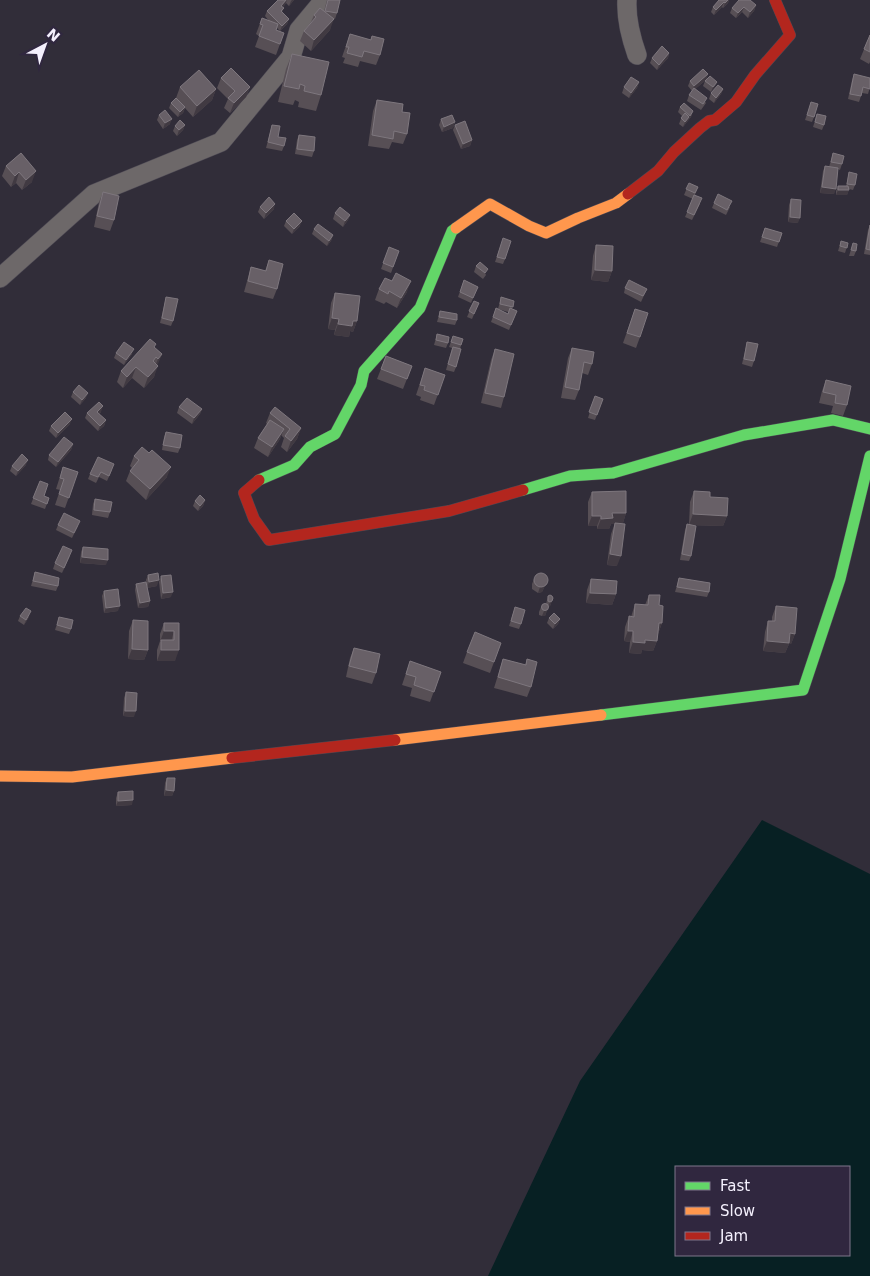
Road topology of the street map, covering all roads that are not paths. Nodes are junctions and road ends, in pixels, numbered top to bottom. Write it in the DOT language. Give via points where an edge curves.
graph roads {
  1 [pos="627,0"];
  2 [pos="775,0"];
  3 [pos="321,1"];
  4 [pos="637,55"];
  5 [pos="0,278"];
  6 [pos="870,429"];
  7 [pos="870,456"];
  8 [pos="0,776"];
  1 -- 4 [label="street" via="630,34"];
  2 -- 6 [label="street" via="790,35 736,102 700,128 658,171 623,198 546,233 490,204 452,231 420,308 364,371 361,385 335,434 310,447 294,465 261,478 244,492 254,519 269,540 449,511 570,476 613,473 744,435 833,420"];
  3 -- 5 [label="street" via="299,30 291,57 221,142 94,194"];
  7 -- 8 [label="street" via="840,579 803,690 72,777"];
}
